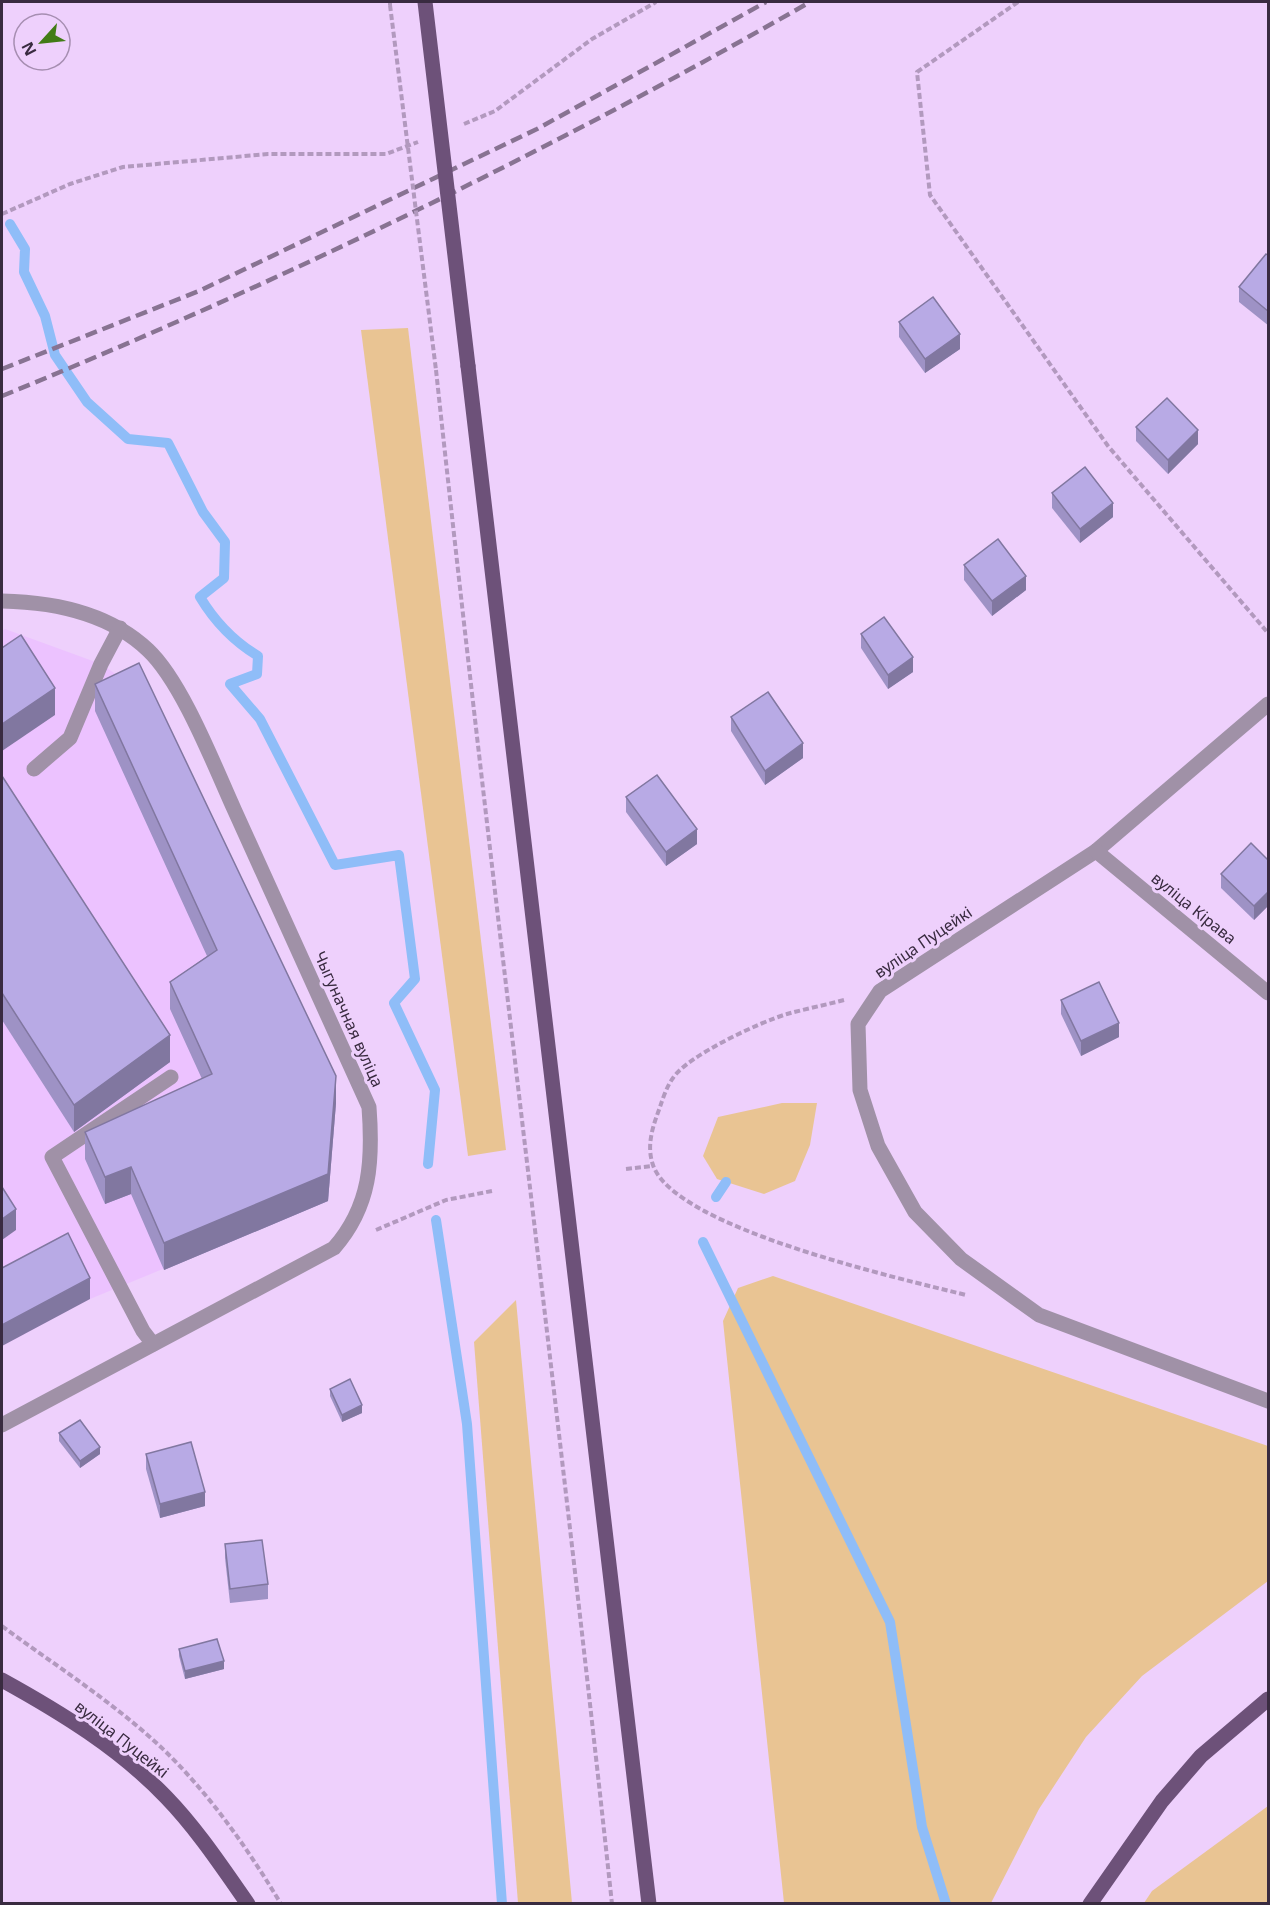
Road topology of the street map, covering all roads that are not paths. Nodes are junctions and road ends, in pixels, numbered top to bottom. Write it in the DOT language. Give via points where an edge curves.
graph roads {
  1 [pos="425,2"];
  2 [pos="2,601"];
  3 [pos="120,628"];
  4 [pos="1269,704"];
  5 [pos="34,769"];
  6 [pos="1096,851"];
  7 [pos="1269,993"];
  8 [pos="171,1077"];
  9 [pos="153,1344"];
  10 [pos="1269,1401"];
  11 [pos="2,1425"];
  12 [pos="2,1680"];
  13 [pos="1269,1700"];
  14 [pos="248,1904"];
  15 [pos="649,1904"];
  16 [pos="1090,1904"];
  1 -- 15 [label="main road, bridge"];
  2 -- 3 [label="street, Чыгуначная вуліца" via="62,605"];
  3 -- 5 [label="street" via="70,738"];
  3 -- 9 [label="street, Чыгуначная вуліца" via="149,651 173,682 206,748 369,1107 373,1152 359,1208 350,1230 334,1248"];
  4 -- 6 [label="street, вуліца Пуцейкі"];
  6 -- 7 [label="street, вуліца Кірава"];
  6 -- 10 [label="street, вуліца Пуцейкі" via="880,991 858,1024 860,1090 878,1146 915,1212 961,1259 1039,1315"];
  8 -- 9 [label="street" via="52,1157"];
  9 -- 11 [label="street, Чыгуначная вуліца"];
  12 -- 14 [label="main road, вуліца Пуцейкі" via="56,1709 120,1755 167,1797"];
  13 -- 16 [label="main road" via="1202,1756 1162,1801"];
}
